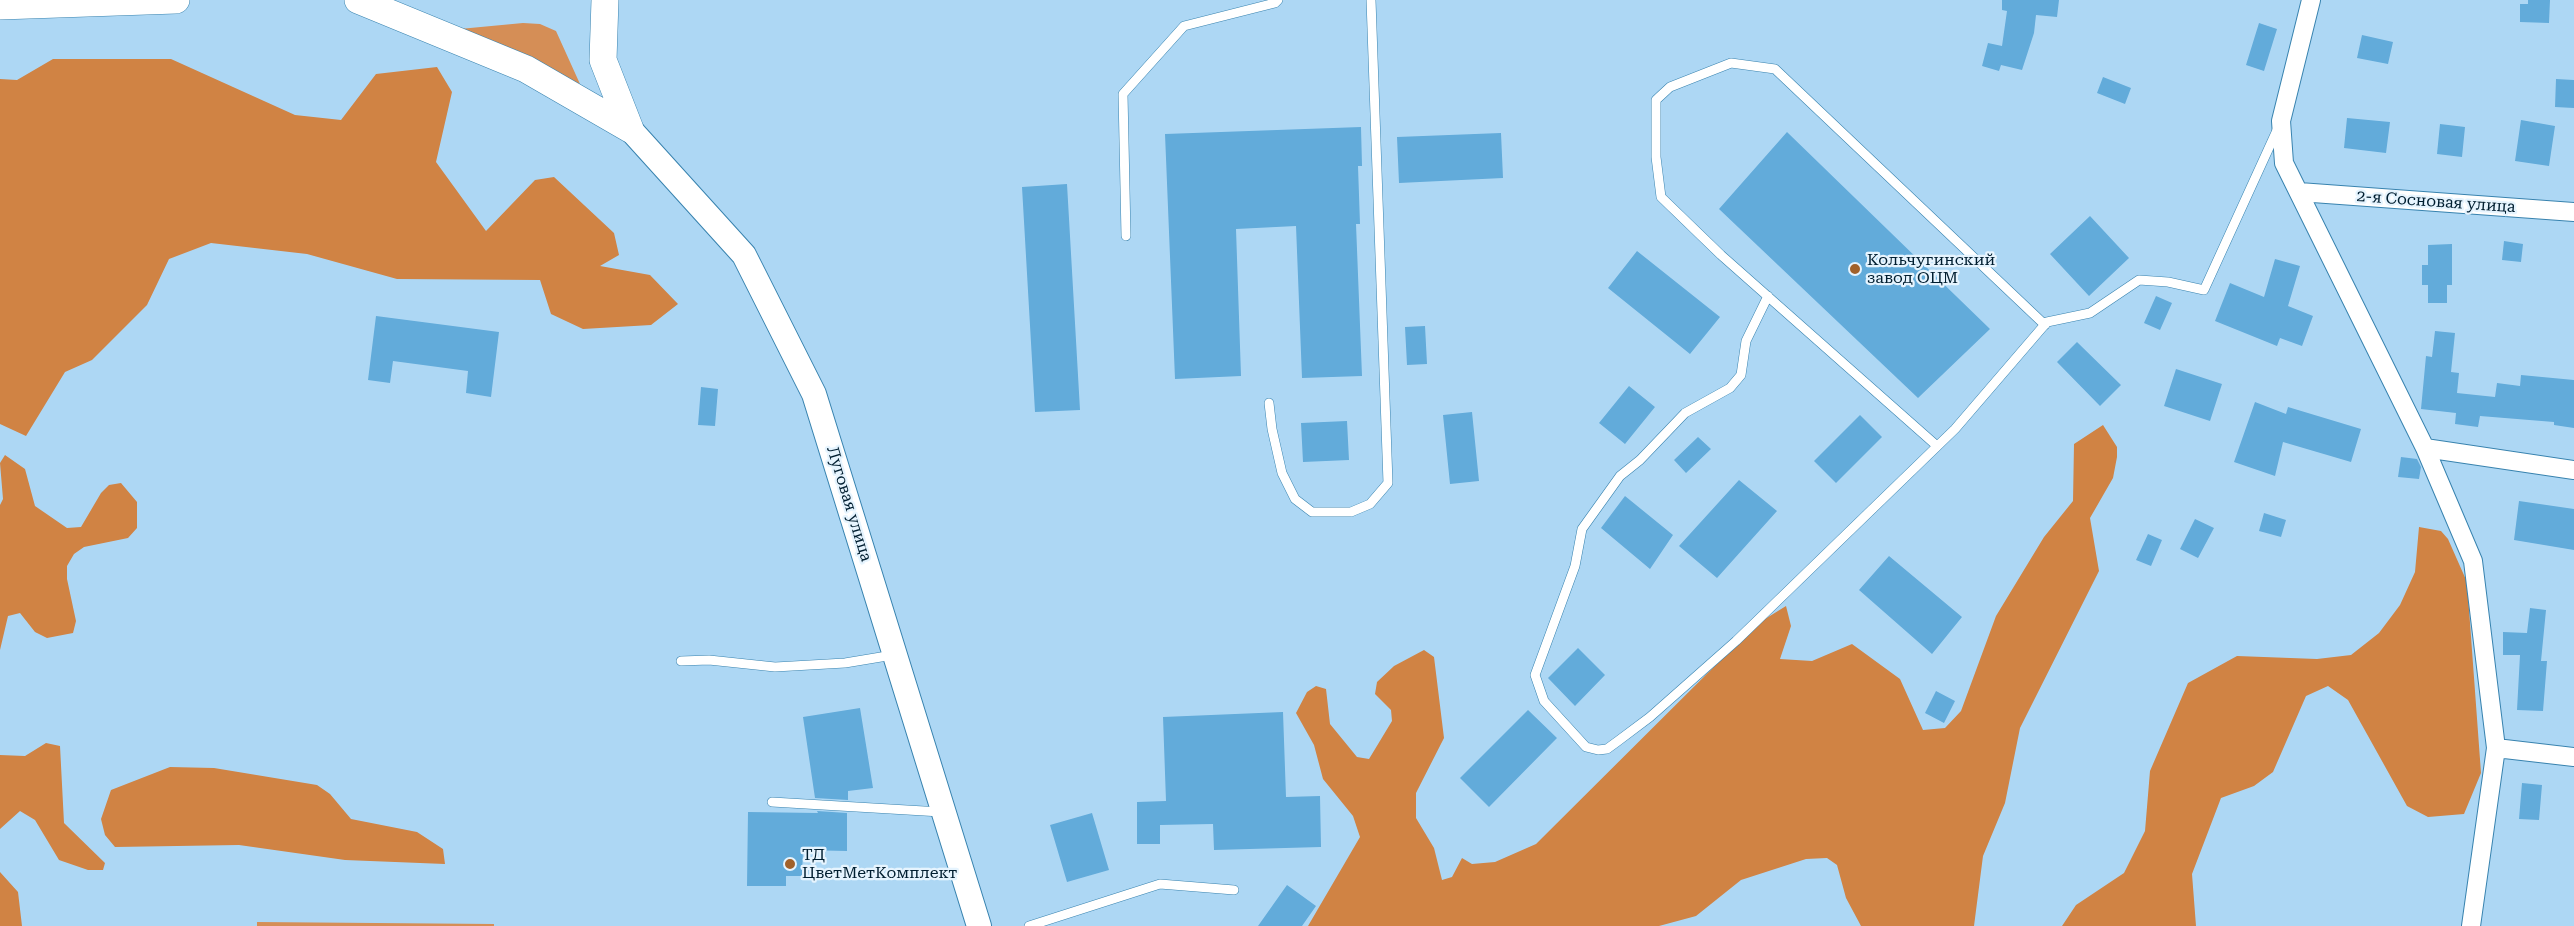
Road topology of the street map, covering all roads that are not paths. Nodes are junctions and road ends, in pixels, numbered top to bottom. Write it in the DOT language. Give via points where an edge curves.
graph roads {
  1 [pos="176,0"];
  2 [pos="357,0"];
  3 [pos="605,0"];
  4 [pos="1278,0"];
  5 [pos="1371,0"];
  6 [pos="2312,0"];
  7 [pos="0,6"];
  8 [pos="2281,121"];
  9 [pos="630,129"];
  10 [pos="2299,192"];
  11 [pos="2574,212"];
  12 [pos="1126,236"];
  13 [pos="1768,296"];
  14 [pos="2045,325"];
  15 [pos="1269,403"];
  16 [pos="1937,446"];
  17 [pos="2425,448"];
  18 [pos="2574,470"];
  19 [pos="895,655"];
  20 [pos="681,661"];
  21 [pos="2496,748"];
  22 [pos="2574,757"];
  23 [pos="772,802"];
  24 [pos="944,812"];
  25 [pos="1234,890"];
  26 [pos="979,926"];
  27 [pos="1029,926"];
  28 [pos="2471,926"];
  1 -- 7 [label="main road"];
  2 -- 9 [label="main road" via="526,69"];
  3 -- 9 [label="main road" via="603,60"];
  4 -- 12 [label="lane" via="1184,26 1123,94"];
  5 -- 15 [label="lane" via="1388,483 1370,504 1351,512 1312,512 1295,499 1282,473"];
  6 -- 8 [label="street"];
  8 -- 10 [label="street" via="2284,163"];
  8 -- 14 [label="lane" via="2204,290 2139,280 2091,313"];
  9 -- 19 [label="street, Луговая улица" via="744,255 814,394"];
  10 -- 11 [label="street, 2-я Сосновая улица"];
  10 -- 17 [label="street"];
  13 -- 14 [label="lane" via="1661,197 1656,100 1670,87 1731,63 1775,69"];
  13 -- 16 [label="lane"];
  13 -- 16 [label="lane" via="1746,341 1741,375 1730,388 1685,413 1620,476 1582,529 1575,566 1534,675 1544,701 1586,747 1606,748 1650,717 1736,641"];
  14 -- 16 [label="lane"];
  17 -- 18 [label="street"];
  17 -- 21 [label="street" via="2474,561"];
  19 -- 20 [label="lane" via="775,667"];
  19 -- 24 [label="street, Луговая улица"];
  21 -- 22 [label="street"];
  21 -- 28 [label="street"];
  23 -- 24 [label="lane"];
  24 -- 26 [label="street, Луговая улица"];
  25 -- 27 [label="lane" via="1160,884"];
}
